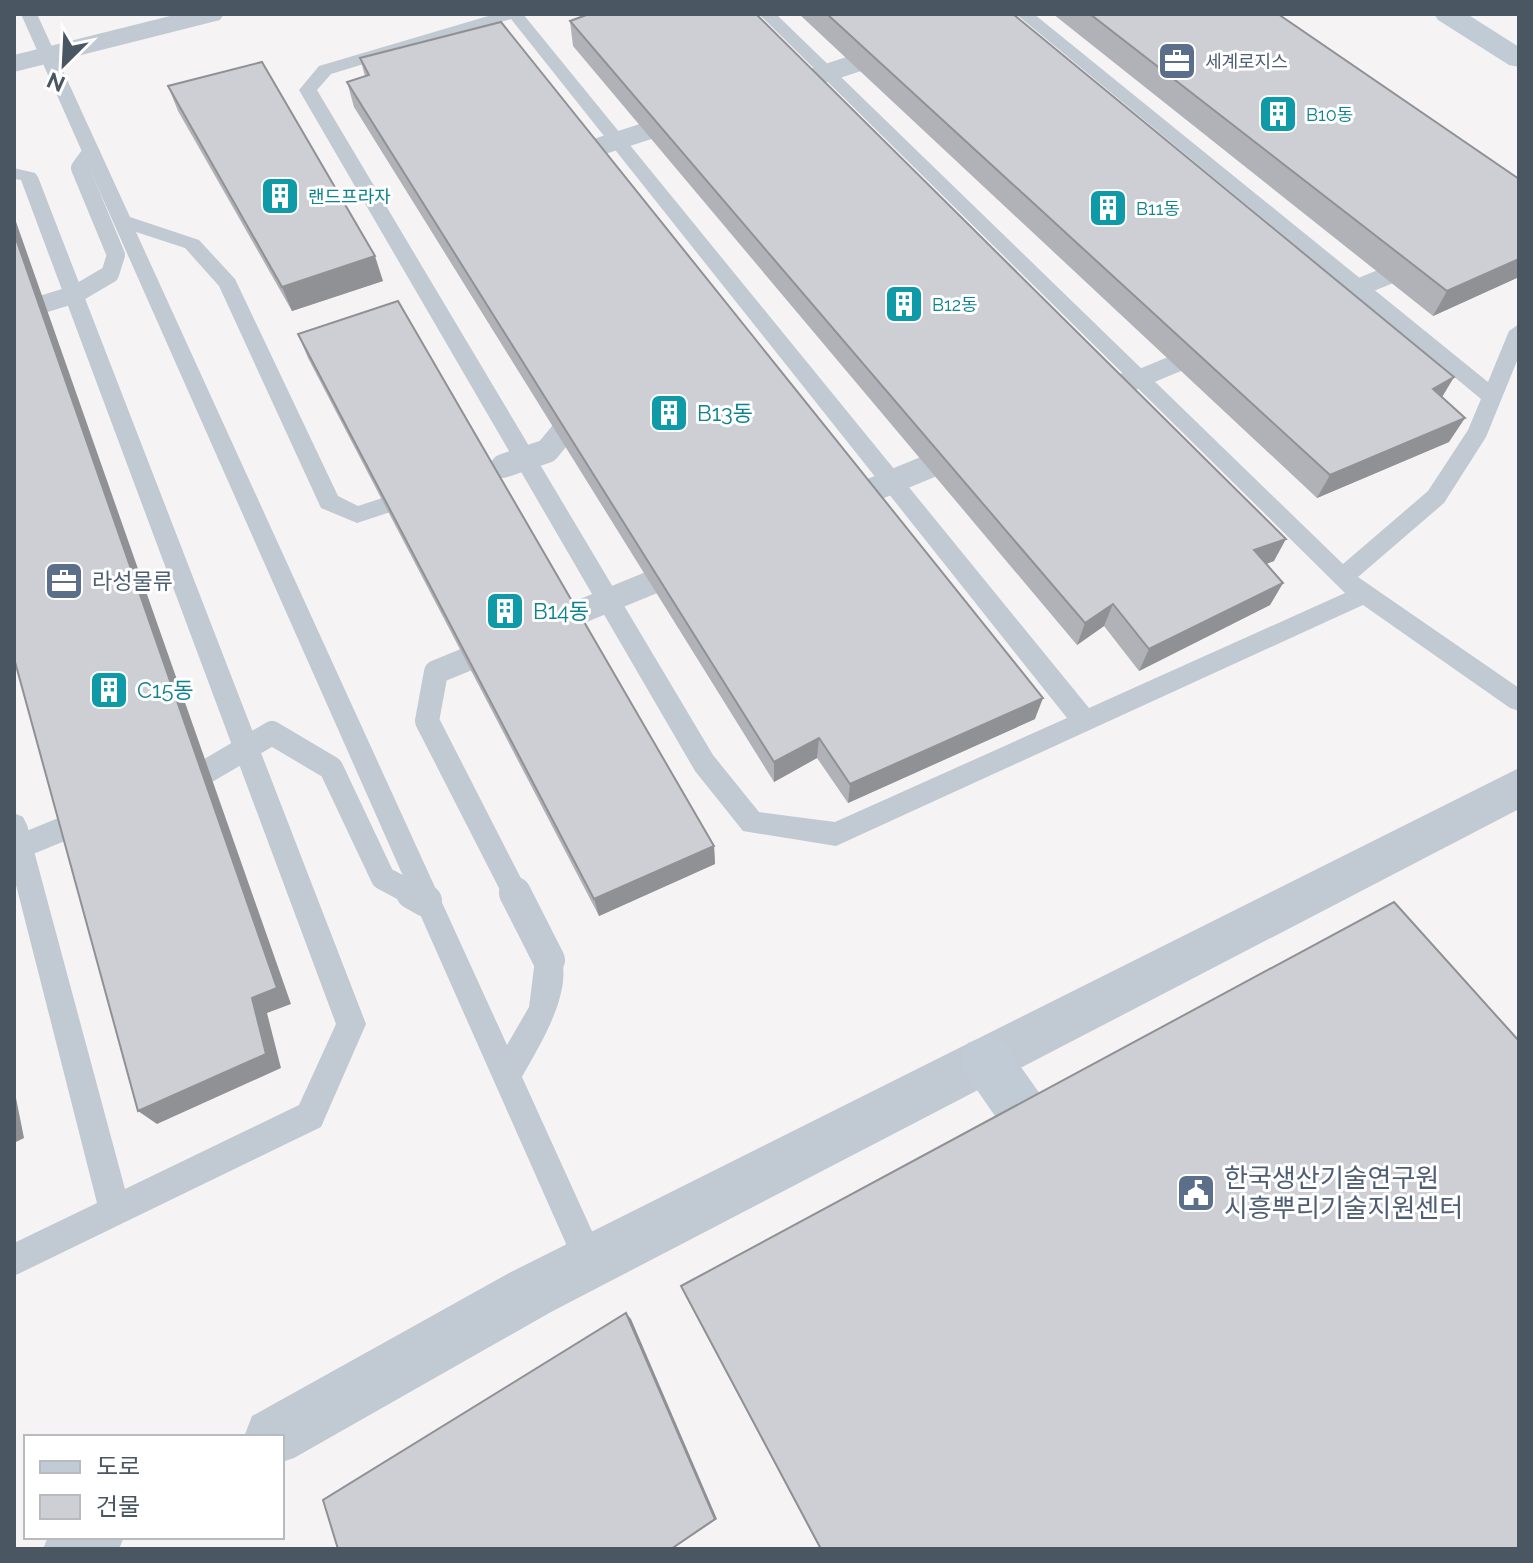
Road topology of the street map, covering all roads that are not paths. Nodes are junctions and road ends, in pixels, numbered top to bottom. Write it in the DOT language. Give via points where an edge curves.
graph roads {
  1 [pos="29,14"];
  2 [pos="210,14"];
  3 [pos="514,14"];
  4 [pos="767,14"];
  5 [pos="1024,14"];
  6 [pos="1448,14"];
  7 [pos="903,48"];
  8 [pos="50,55"];
  9 [pos="1519,59"];
  10 [pos="14,64"];
  11 [pos="767,92"];
  12 [pos="691,117"];
  13 [pos="91,153"];
  14 [pos="554,161"];
  15 [pos="14,173"];
  16 [pos="120,220"];
  17 [pos="1412,265"];
  18 [pos="14,313"];
  19 [pos="1296,313"];
  20 [pos="1519,331"];
  21 [pos="1224,344"];
  22 [pos="1492,397"];
  23 [pos="578,398"];
  24 [pos="1078,405"];
  25 [pos="976,447"];
  26 [pos="496,468"];
  27 [pos="430,490"];
  28 [pos="815,514"];
  29 [pos="698,563"];
  30 [pos="1342,578"];
  31 [pos="1365,594"];
  32 [pos="1519,701"];
  33 [pos="1085,722"];
  34 [pos="1519,787"];
  35 [pos="153,792"];
  36 [pos="111,809"];
  37 [pos="14,825"];
  38 [pos="14,849"];
  39 [pos="426,901"];
  40 [pos="986,1060"];
  41 [pos="506,1076"];
  42 [pos="1082,1199"];
  43 [pos="115,1211"];
  44 [pos="14,1260"];
  45 [pos="590,1262"];
  46 [pos="277,1435"];
  47 [pos="90,1539"];
  48 [pos="73,1549"];
  1 -- 8 [label="lane"];
  2 -- 8 [label="street"];
  3 -- 33 [label="lane"];
  3 -- 33 [label="lane" via="325,70 308,90 704,763 752,823 836,834"];
  4 -- 30 [label="lane"];
  5 -- 22 [label="lane"];
  6 -- 9 [label="main road"];
  7 -- 11 [label="lane, bridge"];
  8 -- 10 [label="street"];
  8 -- 13 [label="lane"];
  12 -- 14 [label="lane, bridge"];
  13 -- 16 [label="lane"];
  13 -- 18 [label="lane, bridge" via="80,168 116,255 110,274 76,294"];
  15 -- 43 [label="lane" via="29,177 351,1024 310,1116"];
  16 -- 27 [label="lane" via="192,244 228,283 329,502 357,515"];
  16 -- 39 [label="lane"];
  17 -- 19 [label="lane, bridge"];
  20 -- 22 [label="lane"];
  21 -- 24 [label="lane, bridge"];
  22 -- 30 [label="lane" via="1478,432 1436,497"];
  23 -- 26 [label="lane, bridge" via="582,412 547,451"];
  25 -- 28 [label="lane, bridge"];
  29 -- 41 [label="lane, bridge" via="436,672 427,721 549,960 543,1010"];
  30 -- 31 [label="lane"];
  31 -- 32 [label="lane"];
  31 -- 33 [label="lane"];
  34 -- 40 [label="street"];
  35 -- 39 [label="lane, bridge" via="209,770 272,733 331,768 383,878"];
  36 -- 38 [label="lane, bridge"];
  37 -- 43 [label="lane"];
  39 -- 41 [label="lane"];
  40 -- 42 [label="main road"];
  40 -- 45 [label="street"];
  41 -- 45 [label="lane"];
  43 -- 44 [label="lane"];
  45 -- 46 [label="street"];
  47 -- 48 [label="street"];
}
